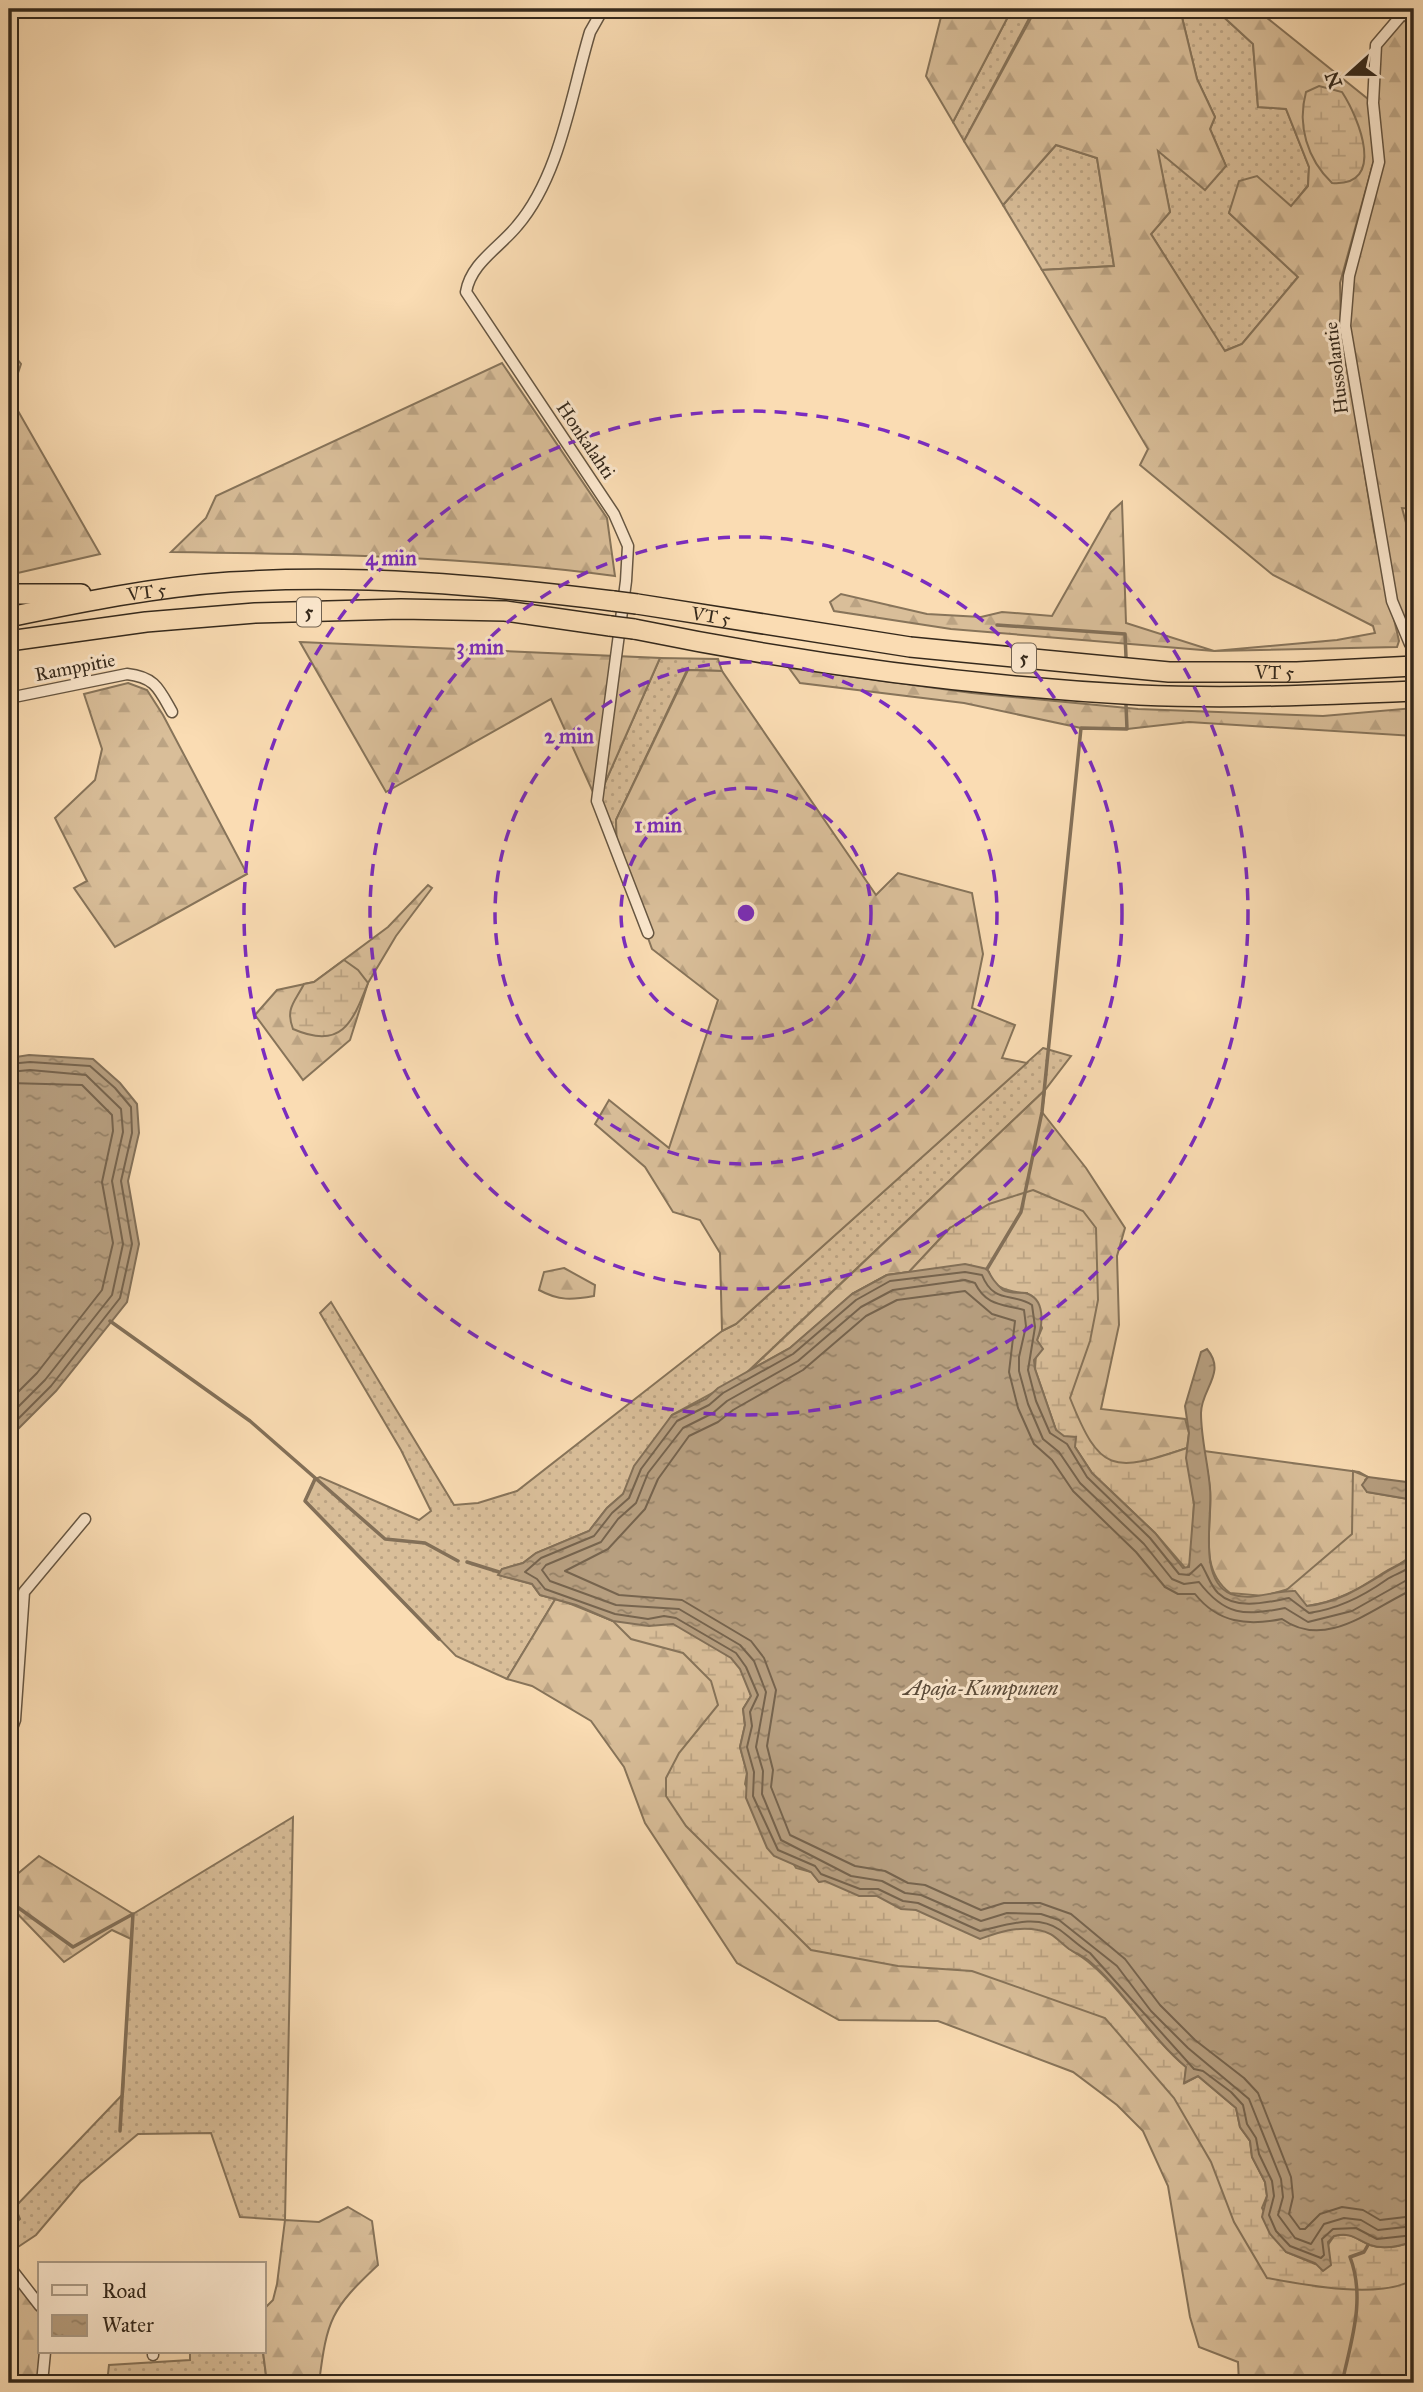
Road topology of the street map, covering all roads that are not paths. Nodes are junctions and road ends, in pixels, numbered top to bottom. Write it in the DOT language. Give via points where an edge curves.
graph roads {
  1 [pos="603,9"];
  2 [pos="1407,13"];
  3 [pos="9,594"];
  4 [pos="124,594"];
  5 [pos="9,617"];
  6 [pos="9,641"];
  7 [pos="1410,645"];
  8 [pos="1414,666"];
  9 [pos="1414,691"];
  10 [pos="9,698"];
  11 [pos="173,712"];
  12 [pos="648,933"];
  13 [pos="85,1519"];
  14 [pos="9,1736"];
  15 [pos="9,2266"];
  16 [pos="38,2303"];
  17 [pos="45,2354"];
  18 [pos="42,2383"];
  1 -- 12 [label="street, Honkalahti" via="590,32 544,188 517,227 469,275 467,292 614,514 628,547 597,801"];
  2 -- 7 [label="street, Hussolantie" via="1376,45 1373,103 1379,162 1349,276 1345,326 1392,601"];
  3 -- 4 [label="highway"];
  4 -- 5 [label="highway, VT 5 / 5"];
  4 -- 8 [label="highway, VT 5 / 5, bridge" via="231,582 396,581 502,587 613,601 910,648 1169,672"];
  6 -- 9 [label="highway, VT 5 / 5, bridge" via="255,613 505,611 907,675 1036,688 1140,695"];
  10 -- 11 [label="street, Ramppitie" via="127,674 145,676"];
  13 -- 14 [label="street" via="24,1592 15,1720"];
  15 -- 16 [label="street"];
  17 -- 18 [label="street"];
}
